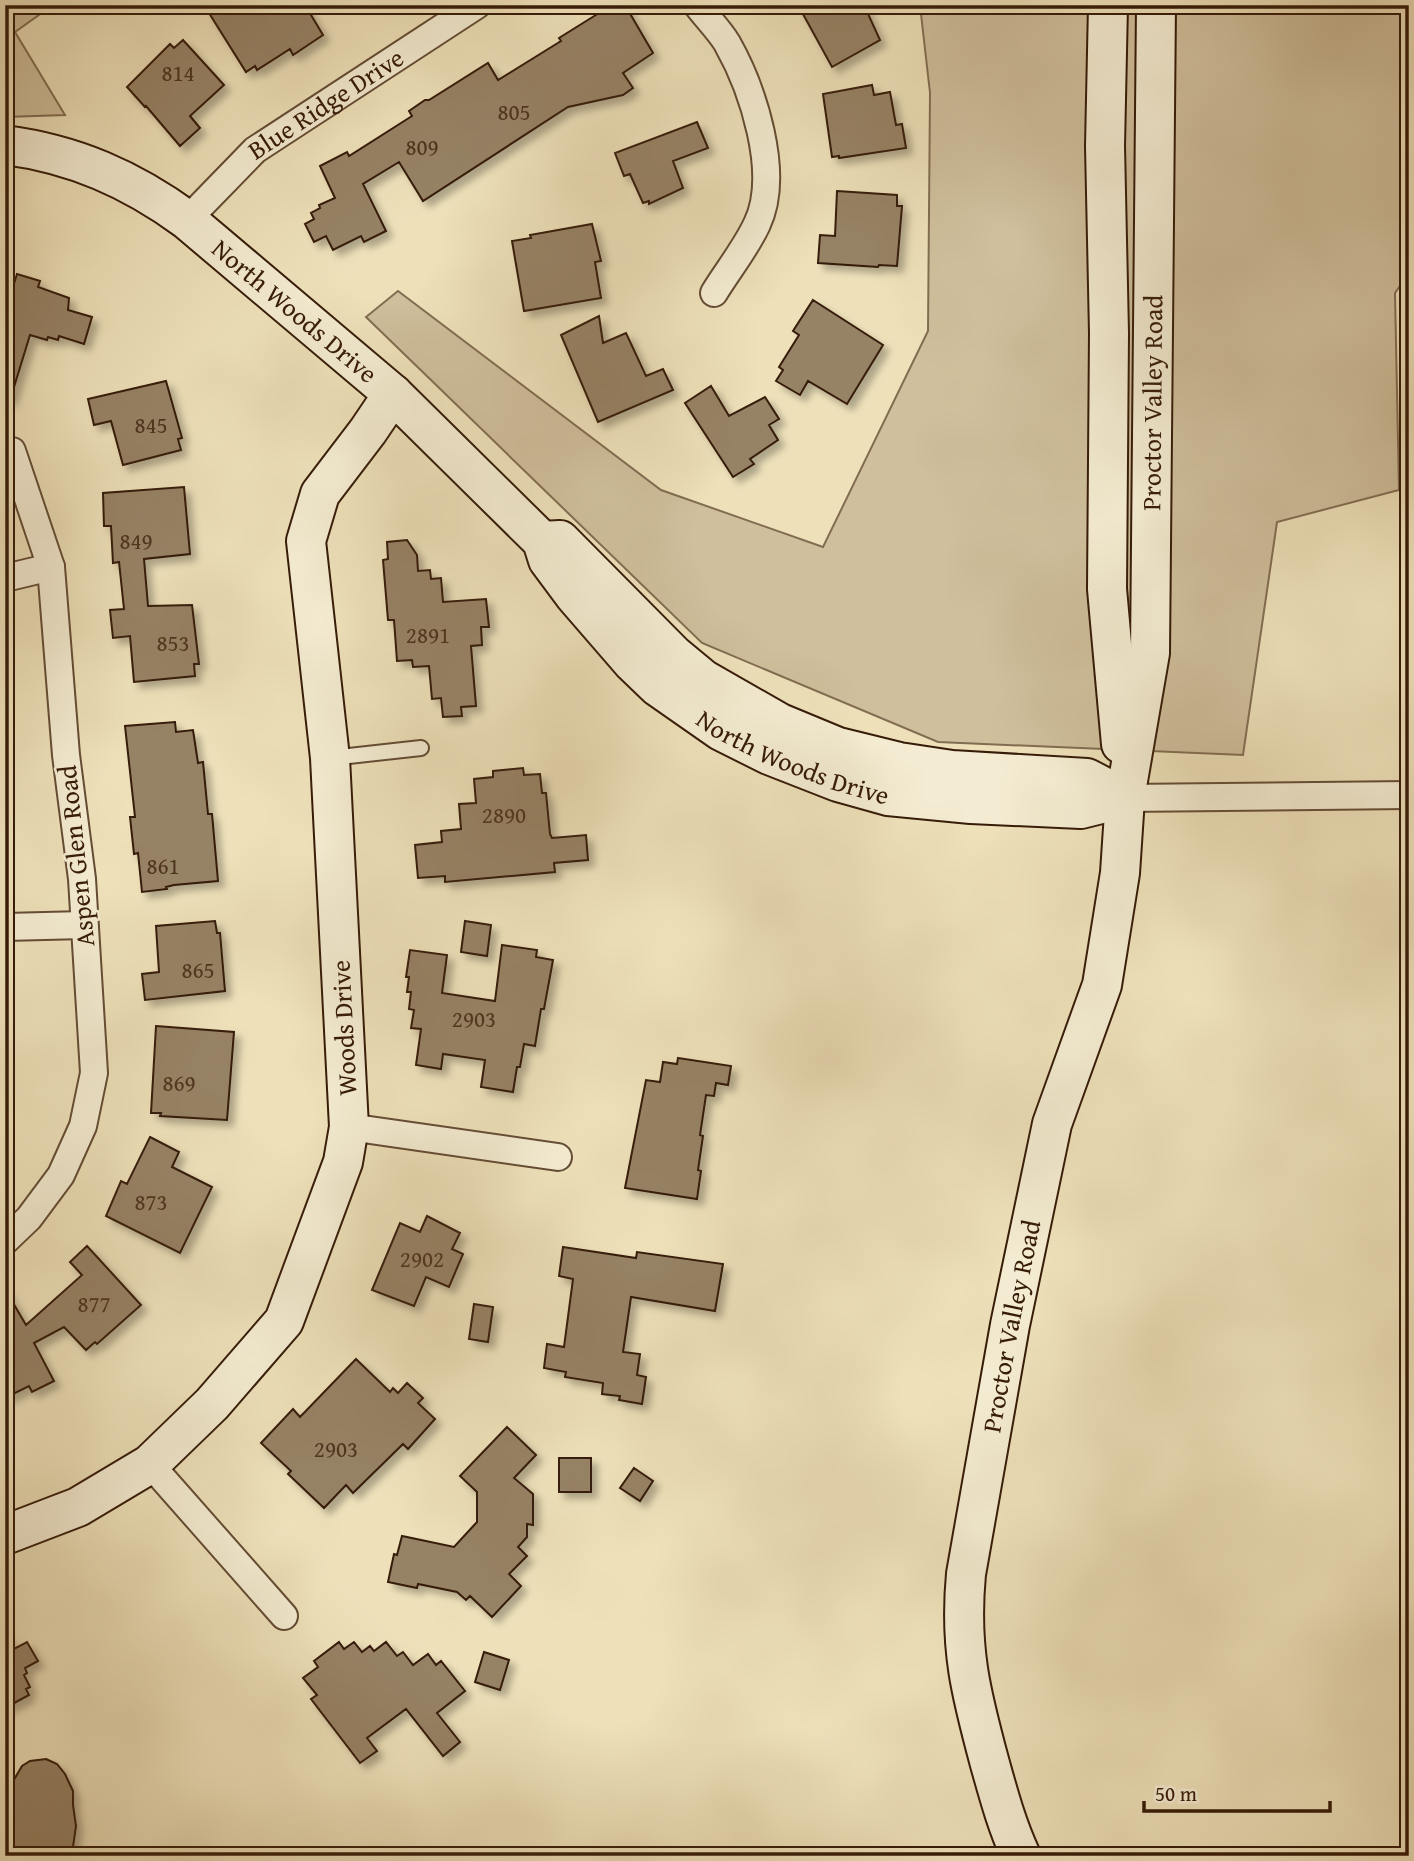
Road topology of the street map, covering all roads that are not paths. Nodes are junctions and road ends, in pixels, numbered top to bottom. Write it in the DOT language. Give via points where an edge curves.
graph roads {
  1 [pos="477,5"];
  2 [pos="696,5"];
  3 [pos="1108,5"];
  4 [pos="1156,5"];
  5 [pos="5,145"];
  6 [pos="187,220"];
  7 [pos="714,293"];
  8 [pos="393,394"];
  9 [pos="12,451"];
  10 [pos="51,568"];
  11 [pos="5,578"];
  12 [pos="421,748"];
  13 [pos="330,758"];
  14 [pos="1409,795"];
  15 [pos="1125,798"];
  16 [pos="84,926"];
  17 [pos="5,927"];
  18 [pos="349,1127"];
  19 [pos="558,1157"];
  20 [pos="5,1241"];
  21 [pos="150,1464"];
  22 [pos="5,1535"];
  23 [pos="284,1616"];
  24 [pos="1021,1856"];
  1 -- 6 [label="street, Blue Ridge Drive" via="254,150"];
  2 -- 7 [label="street" via="726,41 751,93 766,156 764,203 758,224"];
  3 -- 15 [label="street, Proctor Valley Road" via="1107,589"];
  4 -- 15 [label="street, Proctor Valley Road" via="1150,653"];
  5 -- 6 [label="street, North Woods Drive" via="97,167 159,199"];
  6 -- 8 [label="street, North Woods Drive"];
  8 -- 13 [label="street, Woods Drive" via="320,494 306,541"];
  8 -- 15 [label="street, North Woods Drive" via="542,541 560,540 648,631 703,678 780,723 838,747 899,762 1087,779"];
  9 -- 10 [label="street, Aspen Glen Road"];
  10 -- 11 [label="street"];
  10 -- 16 [label="street, Aspen Glen Road"];
  12 -- 13 [label="lane"];
  13 -- 18 [label="street, Woods Drive"];
  14 -- 15 [label="street, North Woods Drive"];
  15 -- 24 [label="street, Proctor Valley Road" via="1120,873 1102,985 1052,1124 1010,1325 966,1574 963,1629 971,1695 1010,1833"];
  16 -- 17 [label="street"];
  16 -- 20 [label="street, Aspen Glen Road" via="94,1073 90,1100 61,1175"];
  18 -- 19 [label="street"];
  18 -- 21 [label="street, Woods Drive" via="343,1161 284,1321 212,1404"];
  21 -- 22 [label="street, Woods Drive" via="78,1507"];
  21 -- 23 [label="street"];
}
